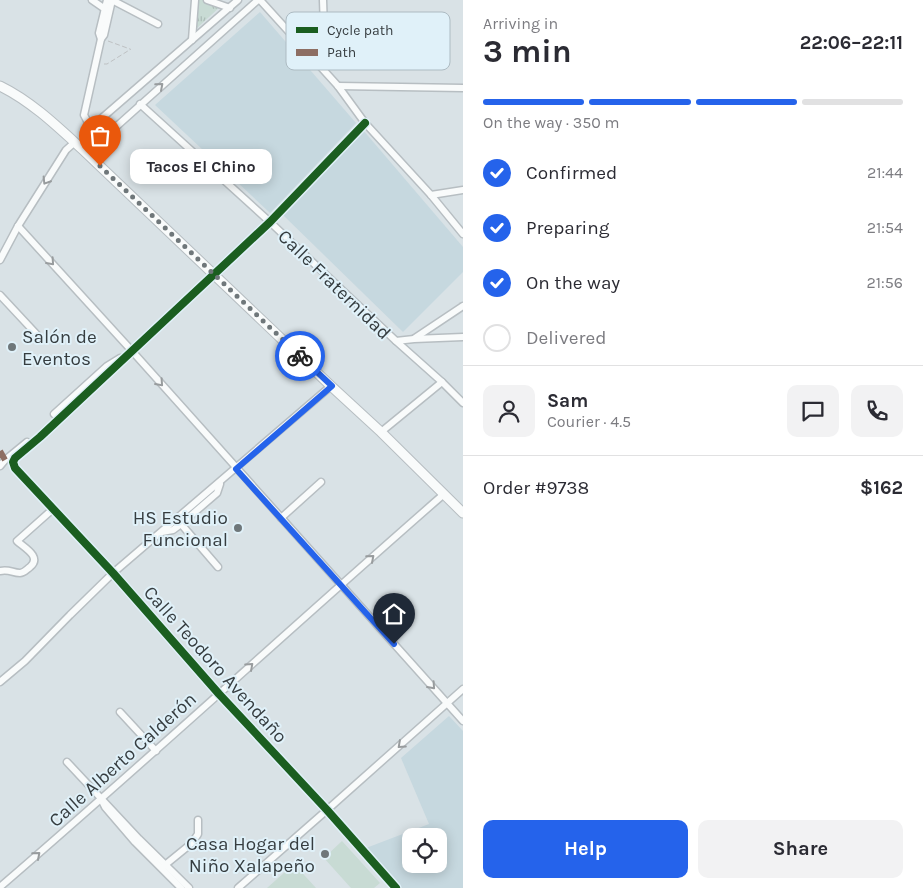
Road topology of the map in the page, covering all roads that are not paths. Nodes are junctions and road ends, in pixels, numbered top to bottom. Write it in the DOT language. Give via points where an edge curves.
graph roads {
  1 [pos="92,0"];
  2 [pos="107,0"];
  3 [pos="112,0"];
  4 [pos="195,0"];
  5 [pos="207,0"];
  6 [pos="238,0"];
  7 [pos="259,0"];
  8 [pos="230,8"];
  9 [pos="105,9"];
  10 [pos="158,24"];
  11 [pos="286,29"];
  12 [pos="101,39"];
  13 [pos="192,40"];
  14 [pos="324,70"];
  15 [pos="0,86"];
  16 [pos="338,86"];
  17 [pos="463,88"];
  18 [pos="140,104"];
  19 [pos="365,123"];
  20 [pos="95,137"];
  21 [pos="75,142"];
  22 [pos="83,150"];
  23 [pos="463,190"];
  24 [pos="431,195"];
  25 [pos="270,222"];
  26 [pos="18,226"];
  27 [pos="463,234"];
  28 [pos="0,260"];
  29 [pos="214,274"];
  30 [pos="0,295"];
  31 [pos="463,306"];
  32 [pos="463,337"];
  33 [pos="414,338"];
  34 [pos="41,339"];
  35 [pos="396,342"];
  36 [pos="132,351"];
  37 [pos="442,382"];
  38 [pos="332,386"];
  39 [pos="463,404"];
  40 [pos="54,414"];
  41 [pos="381,432"];
  42 [pos="40,437"];
  43 [pos="0,466"];
  44 [pos="236,469"];
  45 [pos="220,482"];
  46 [pos="321,482"];
  47 [pos="444,494"];
  48 [pos="53,509"];
  49 [pos="463,513"];
  50 [pos="281,518"];
  51 [pos="180,524"];
  52 [pos="161,532"];
  53 [pos="218,567"];
  54 [pos="0,571"];
  55 [pos="113,573"];
  56 [pos="341,584"];
  57 [pos="0,682"];
  58 [pos="463,689"];
  59 [pos="219,694"];
  60 [pos="447,703"];
  61 [pos="120,712"];
  62 [pos="463,721"];
  63 [pos="156,751"];
  64 [pos="67,762"];
  65 [pos="102,800"];
  66 [pos="327,810"];
  67 [pos="198,820"];
  68 [pos="165,865"];
  69 [pos="0,887"];
  70 [pos="181,888"];
  71 [pos="189,888"];
  72 [pos="238,888"];
  73 [pos="396,888"];
  1 -- 9 [label="street"];
  2 -- 9 [label="street"];
  3 -- 10 [label="street"];
  3 -- 12 [label="street"];
  4 -- 13 [label="street"];
  5 -- 8 [label="street"];
  6 -- 8 [label="street"];
  7 -- 11 [label="street"];
  18 -- 7 [label="street, one-way"];
  8 -- 13 [label="street"];
  9 -- 12 [label="street" via="99,33"];
  12 -- 20 [label="street" via="84,116"];
  13 -- 20 [label="street" via="95,124"];
  14 -- 16 [label="street"];
  15 -- 21 [label="main road" via="45,116"];
  16 -- 17 [label="street"];
  16 -- 19 [label="street"];
  18 -- 20 [label="street" via="108,134"];
  18 -- 25 [label="street, Calle Fraternidad"];
  19 -- 24 [label="street"];
  19 -- 25 [label="street"];
  20 -- 22 [label="street"];
  21 -- 22 [label="main road"];
  21 -- 26 [label="street, one-way" via="66,150"];
  22 -- 29 [label="main road"];
  23 -- 24 [label="street"];
  24 -- 27 [label="street"];
  25 -- 29 [label="street"];
  25 -- 35 [label="street, Calle Fraternidad"];
  26 -- 28 [label="street"];
  26 -- 36 [label="street, one-way"];
  29 -- 36 [label="street"];
  29 -- 38 [label="main road"];
  30 -- 34 [label="street"];
  31 -- 33 [label="street"];
  32 -- 33 [label="street"];
  33 -- 35 [label="street"];
  35 -- 37 [label="street, Calle Fraternidad"];
  36 -- 40 [label="street" via="107,366"];
  36 -- 42 [label="street"];
  36 -- 44 [label="street, one-way"];
  37 -- 39 [label="street, Calle Fraternidad"];
  37 -- 41 [label="street"];
  38 -- 41 [label="main road"];
  38 -- 44 [label="street"];
  41 -- 47 [label="main road"];
  42 -- 43 [label="street" via="31,440"];
  42 -- 48 [label="street, Calle Teodoro Avendaño" via="13,462"];
  44 -- 45 [label="street"];
  44 -- 50 [label="street"];
  45 -- 51 [label="street" via="216,492"];
  45 -- 52 [label="street"];
  46 -- 50 [label="street"];
  47 -- 49 [label="main road"];
  56 -- 47 [label="street, Calle Alberto Calderón, one-way"];
  48 -- 54 [label="street" via="17,541 33,555 34,564 24,572"];
  48 -- 55 [label="street, Calle Teodoro Avendaño"];
  50 -- 56 [label="street"];
  51 -- 52 [label="street" via="173,530"];
  51 -- 53 [label="street"];
  52 -- 55 [label="street"];
  55 -- 57 [label="street"];
  55 -- 59 [label="street, Calle Teodoro Avendaño"];
  59 -- 56 [label="street, Calle Alberto Calderón, one-way"];
  56 -- 60 [label="street, one-way"];
  58 -- 60 [label="street"];
  59 -- 63 [label="street, Calle Alberto Calderón"];
  59 -- 66 [label="street, Calle Teodoro Avendaño"];
  60 -- 62 [label="street"];
  60 -- 66 [label="street, one-way"];
  61 -- 63 [label="street"];
  63 -- 65 [label="street, Calle Alberto Calderón"];
  64 -- 65 [label="street"];
  65 -- 68 [label="street"];
  69 -- 65 [label="street, Calle Alberto Calderón, one-way"];
  65 -- 70 [label="street" via="135,842"];
  66 -- 72 [label="street"];
  66 -- 73 [label="street, Calle Teodoro Avendaño"];
  67 -- 68 [label="street" via="198,834 192,843"];
  68 -- 71 [label="street"];
}
